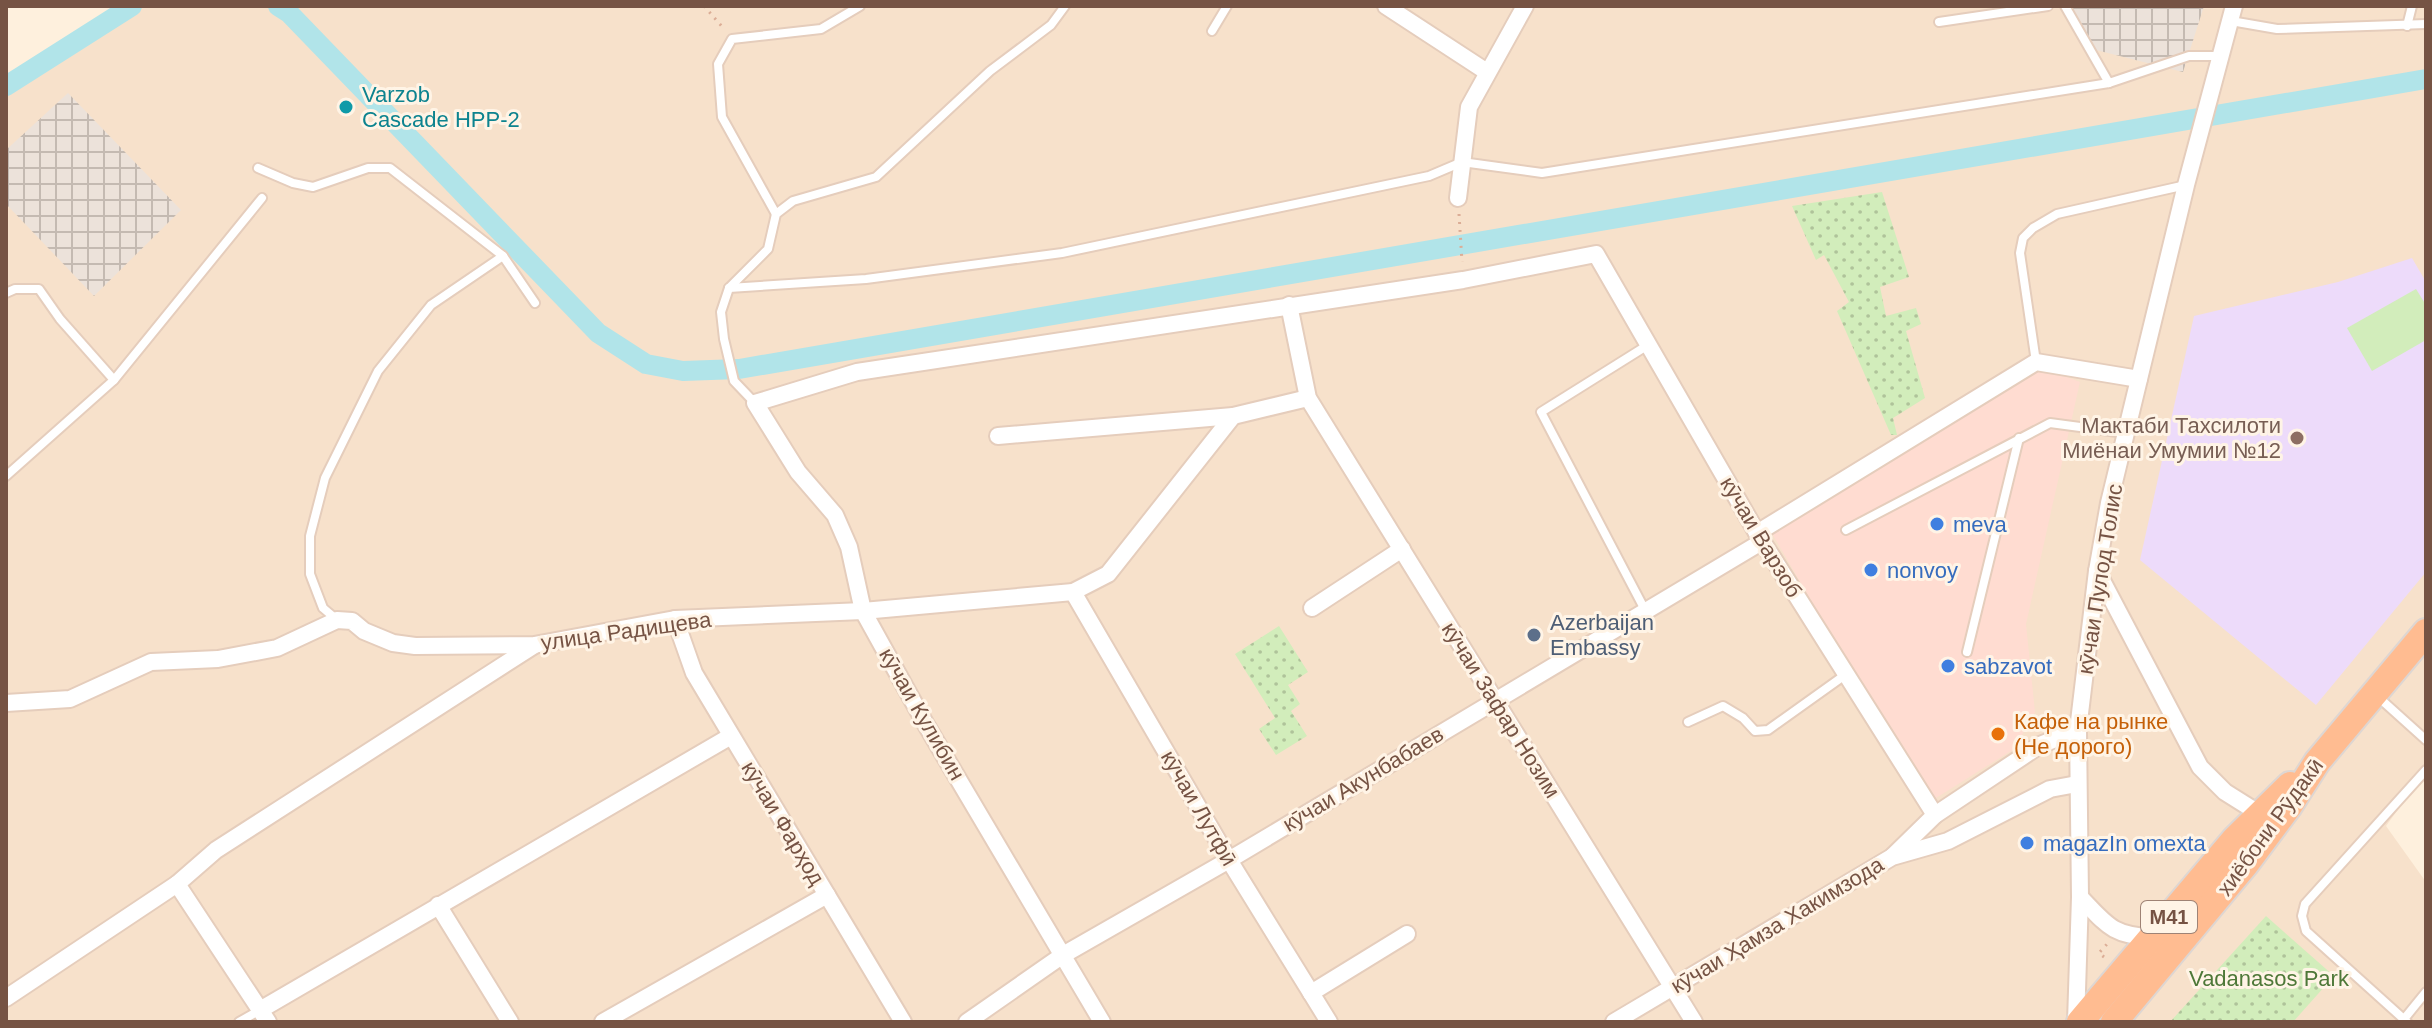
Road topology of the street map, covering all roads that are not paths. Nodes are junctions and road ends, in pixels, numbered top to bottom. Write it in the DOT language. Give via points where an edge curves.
graph roads {
  1 [pos="860,6"];
  2 [pos="1065,6"];
  3 [pos="1227,6"];
  4 [pos="1386,6"];
  5 [pos="1525,6"];
  6 [pos="2048,6"];
  7 [pos="2065,6"];
  8 [pos="2412,6"];
  9 [pos="2232,13"];
  10 [pos="1939,22"];
  11 [pos="2426,24"];
  12 [pos="2407,26"];
  13 [pos="1212,31"];
  14 [pos="2222,56"];
  15 [pos="1487,72"];
  16 [pos="2109,83"];
  17 [pos="1462,162"];
  18 [pos="258,168"];
  19 [pos="2186,185"];
  20 [pos="262,198"];
  21 [pos="1458,198"];
  22 [pos="776,214"];
  23 [pos="503,256"];
  24 [pos="729,288"];
  25 [pos="6,293"];
  26 [pos="535,303"];
  27 [pos="1289,305"];
  28 [pos="1649,345"];
  29 [pos="2036,362"];
  30 [pos="2139,379"];
  31 [pos="114,380"];
  32 [pos="1308,398"];
  33 [pos="755,403"];
  34 [pos="1233,416"];
  35 [pos="2126,433"];
  36 [pos="998,436"];
  37 [pos="2019,438"];
  38 [pos="6,476"];
  39 [pos="1846,530"];
  40 [pos="1760,537"];
  41 [pos="1402,549"];
  42 [pos="2097,571"];
  43 [pos="1073,592"];
  44 [pos="1312,608"];
  45 [pos="1645,610"];
  46 [pos="863,611"];
  47 [pos="675,619"];
  48 [pos="337,620"];
  49 [pos="2426,632"];
  50 [pos="534,645"];
  51 [pos="1967,652"];
  52 [pos="1845,675"];
  53 [pos="2374,694"];
  54 [pos="1495,699"];
  55 [pos="6,703"];
  56 [pos="1688,722"];
  57 [pos="2078,730"];
  58 [pos="731,736"];
  59 [pos="2426,740"];
  60 [pos="2426,770"];
  61 [pos="2077,784"];
  62 [pos="1935,815"];
  63 [pos="2268,819"];
  64 [pos="1892,857"];
  65 [pos="1229,860"];
  66 [pos="177,884"];
  67 [pos="827,895"];
  68 [pos="2080,897"];
  69 [pos="438,905"];
  70 [pos="1407,934"];
  71 [pos="2152,937"];
  72 [pos="1063,955"];
  73 [pos="1672,987"];
  74 [pos="2426,992"];
  75 [pos="1311,993"];
  76 [pos="6,998"];
  77 [pos="264,1016"];
  78 [pos="2406,1021"];
  79 [pos="239,1022"];
  80 [pos="510,1022"];
  81 [pos="603,1022"];
  82 [pos="903,1022"];
  83 [pos="967,1022"];
  84 [pos="1102,1022"];
  85 [pos="1329,1022"];
  86 [pos="1614,1022"];
  87 [pos="1694,1022"];
  88 [pos="2078,1022"];
  89 [pos="2114,1022"];
  1 -- 22 [label="lane" via="821,29 732,39 718,64 722,117"];
  2 -- 22 [label="lane" via="1051,25 990,71 876,177 793,201"];
  3 -- 13 [label="lane"];
  4 -- 15 [label="street"];
  5 -- 15 [label="street"];
  6 -- 10 [label="lane"];
  7 -- 16 [label="lane"];
  8 -- 12 [label="lane"];
  9 -- 12 [label="lane" via="2277,29"];
  9 -- 14 [label="street, кӯчаи Пулод Толис"];
  11 -- 12 [label="lane"];
  14 -- 16 [label="lane" via="2189,56"];
  14 -- 19 [label="street, кӯчаи Пулод Толис"];
  15 -- 17 [label="street" via="1469,107"];
  16 -- 17 [label="lane" via="1542,173"];
  17 -- 21 [label="street"];
  17 -- 24 [label="lane" via="1429,176 1062,253 866,279"];
  18 -- 23 [label="lane" via="313,187 368,168 390,168"];
  19 -- 29 [label="lane" via="2057,214 2023,238 2020,253"];
  19 -- 30 [label="street, кӯчаи Пулод Толис"];
  20 -- 31 [label="lane"];
  22 -- 24 [label="lane" via="768,249"];
  23 -- 26 [label="lane"];
  23 -- 48 [label="lane" via="422,316 378,371 325,478 310,536 310,574 323,608"];
  24 -- 33 [label="lane" via="721,312 724,339 734,381"];
  25 -- 31 [label="lane" via="39,289"];
  27 -- 28 [label="street, кӯчаи Варзоб" via="1596,254"];
  27 -- 32 [label="street"];
  27 -- 33 [label="street" via="857,372"];
  28 -- 40 [label="street, кӯчаи Варзоб"];
  28 -- 45 [label="lane" via="1541,412"];
  29 -- 30 [label="street"];
  29 -- 40 [label="street, кӯчаи Акунбабаев"];
  30 -- 35 [label="street, кӯчаи Пулод Толис"];
  31 -- 38 [label="lane"];
  32 -- 34 [label="street"];
  32 -- 41 [label="street, кӯчаи Зафар Нозим"];
  33 -- 46 [label="street, кӯчаи Кулибин" via="798,472 835,515 849,547"];
  34 -- 36 [label="street"];
  34 -- 43 [label="street, улица Радищева" via="1108,574"];
  35 -- 37 [label="lane" via="2050,423"];
  35 -- 42 [label="street, кӯчаи Пулод Толис"];
  37 -- 39 [label="lane"];
  37 -- 51 [label="lane"];
  40 -- 45 [label="street, кӯчаи Акунбабаев"];
  40 -- 52 [label="street, кӯчаи Варзоб"];
  41 -- 44 [label="street"];
  41 -- 54 [label="street, кӯчаи Зафар Нозим"];
  42 -- 57 [label="street, кӯчаи Пулод Толис"];
  42 -- 63 [label="street" via="2200,767 2225,792"];
  43 -- 46 [label="street, улица Радищева"];
  43 -- 65 [label="street, кӯчаи Лутфӣ"];
  45 -- 54 [label="street, кӯчаи Акунбабаев"];
  46 -- 47 [label="street, улица Радищева"];
  46 -- 72 [label="street, кӯчаи Кулибин"];
  47 -- 50 [label="street, улица Радищева"];
  47 -- 58 [label="street, кӯчаи Фарҳод" via="694,673"];
  48 -- 50 [label="street, улица Радищева" via="352,621 393,643 415,646"];
  48 -- 55 [label="street" via="277,648 218,659 151,662 70,699"];
  49 -- 53 [label="highway, хиёбони Рӯдакӣ"];
  50 -- 66 [label="street" via="216,850"];
  52 -- 56 [label="lane" via="1768,730 1755,731 1723,706"];
  52 -- 62 [label="street, кӯчаи Варзоб"];
  53 -- 59 [label="lane"];
  53 -- 63 [label="highway, хиёбони Рӯдакӣ / M41"];
  54 -- 65 [label="street, кӯчаи Акунбабаев"];
  54 -- 73 [label="street, кӯчаи Зафар Нозим"];
  57 -- 61 [label="street, кӯчаи Пулод Толис"];
  57 -- 62 [label="street" via="2040,745"];
  58 -- 67 [label="street, кӯчаи Фарҳод"];
  58 -- 69 [label="street"];
  60 -- 78 [label="lane" via="2305,904 2302,916 2306,931"];
  61 -- 64 [label="street, кӯчаи Ҳамза Хакимзода" via="2040,794 1948,841"];
  61 -- 68 [label="street, кӯчаи Пулод Толис"];
  62 -- 64 [label="street"];
  63 -- 71 [label="highway, M41"];
  63 -- 89 [label="highway, хиёбони Рӯдакӣ" via="2217,899"];
  64 -- 73 [label="street, кӯчаи Ҳамза Хакимзода"];
  65 -- 72 [label="street, кӯчаи Акунбабаев"];
  65 -- 75 [label="street, кӯчаи Лутфӣ"];
  66 -- 76 [label="street"];
  66 -- 77 [label="street"];
  67 -- 81 [label="street"];
  67 -- 82 [label="street, кӯчаи Фарҳод"];
  68 -- 71 [label="street" via="2118,932"];
  68 -- 88 [label="street, кӯчаи Пулод Толис"];
  69 -- 77 [label="street"];
  69 -- 80 [label="street"];
  70 -- 75 [label="street"];
  71 -- 88 [label="highway, M41"];
  72 -- 83 [label="street, кӯчаи Акунбабаев"];
  72 -- 84 [label="street, кӯчаи Кулибин"];
  73 -- 86 [label="street, кӯчаи Ҳамза Хакимзода"];
  73 -- 87 [label="street, кӯчаи Зафар Нозим"];
  74 -- 78 [label="lane"];
  75 -- 85 [label="street, кӯчаи Лутфӣ"];
  77 -- 79 [label="lane"];
}
